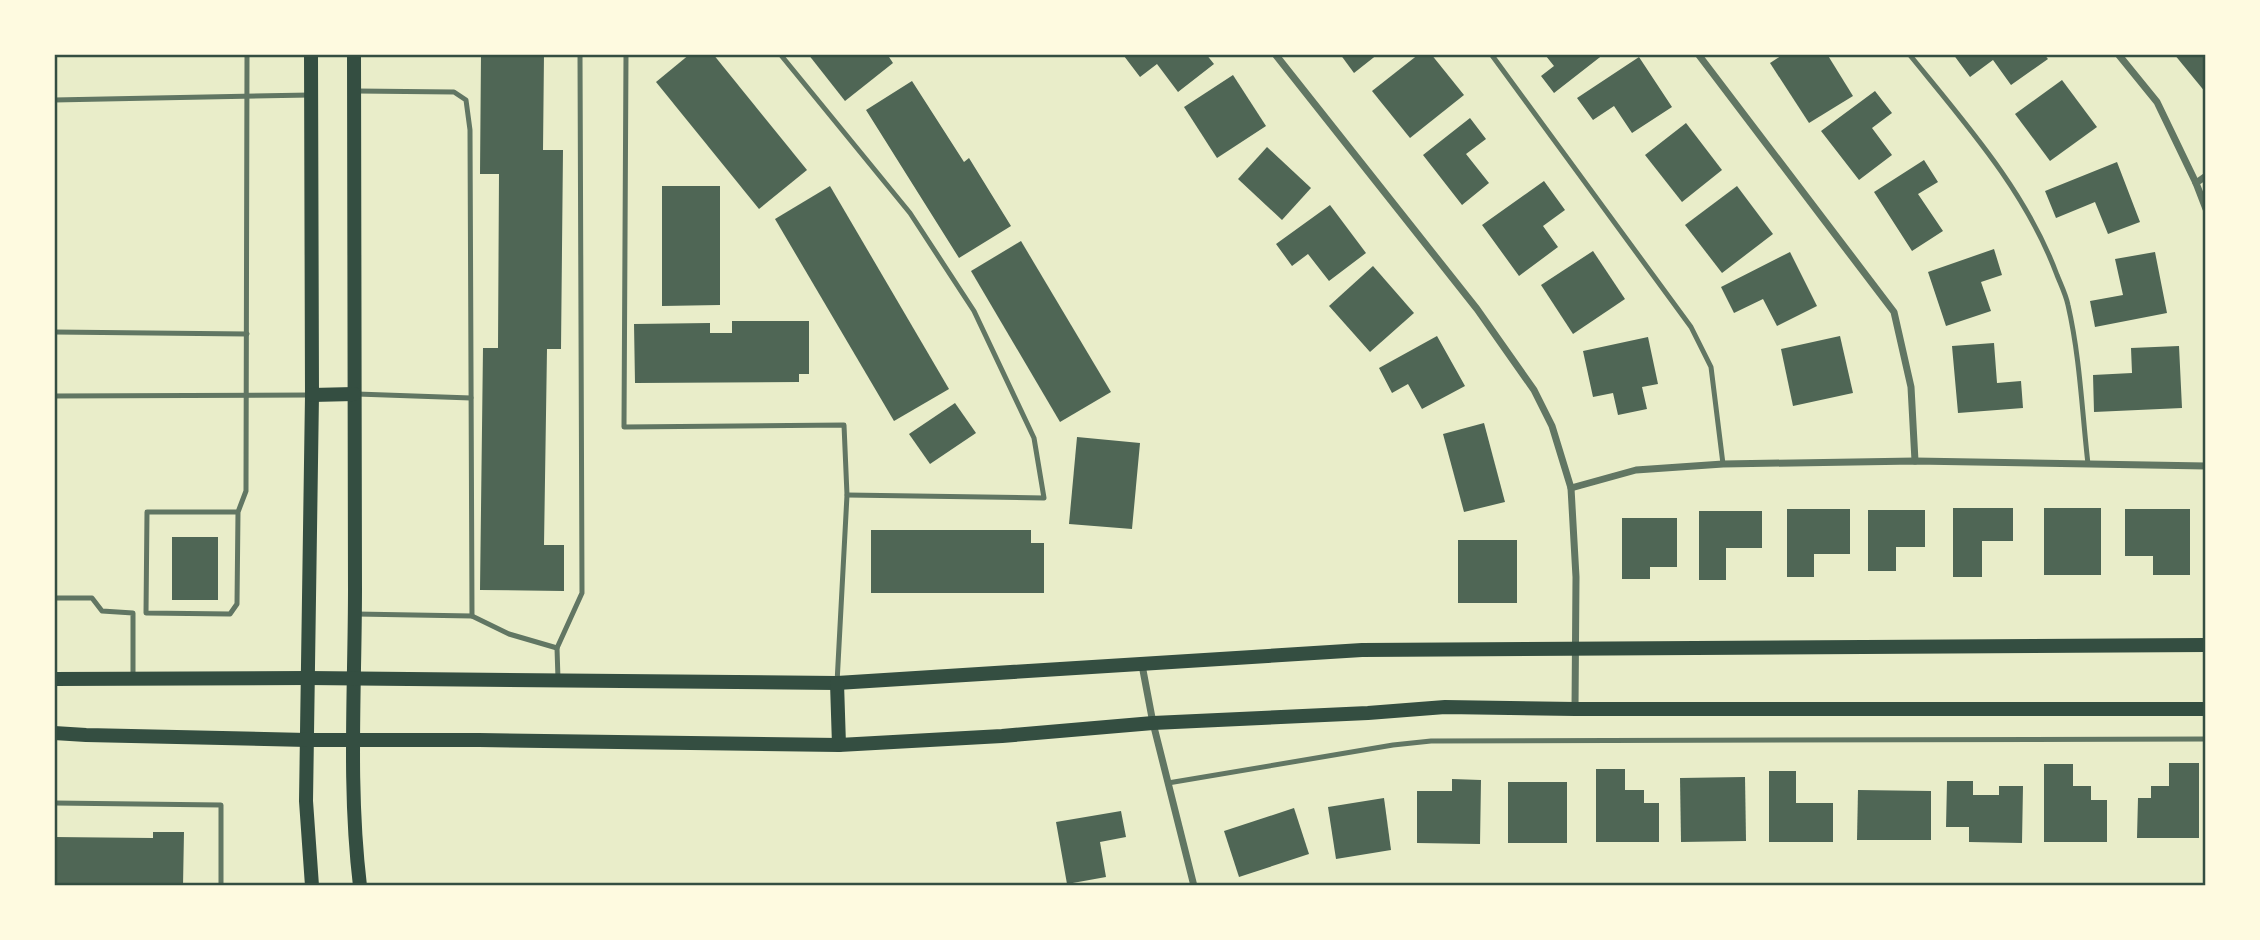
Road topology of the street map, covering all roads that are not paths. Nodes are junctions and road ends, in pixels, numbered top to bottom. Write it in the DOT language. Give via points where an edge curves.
graph roads {
  1 [pos="247,54"];
  2 [pos="311,54"];
  3 [pos="354,54"];
  4 [pos="580,54"];
  5 [pos="626,54"];
  6 [pos="780,54"];
  7 [pos="1275,54"];
  8 [pos="1491,54"];
  9 [pos="1698,54"];
  10 [pos="1909,54"];
  11 [pos="2118,54"];
  12 [pos="354,91"];
  13 [pos="311,95"];
  14 [pos="248,96"];
  15 [pos="54,100"];
  16 [pos="2206,176"];
  17 [pos="2196,183"];
  18 [pos="2206,209"];
  19 [pos="54,332"];
  20 [pos="247,334"];
  21 [pos="354,394"];
  22 [pos="247,395"];
  23 [pos="312,395"];
  24 [pos="54,396"];
  25 [pos="471,398"];
  26 [pos="1915,461"];
  27 [pos="1723,464"];
  28 [pos="2088,464"];
  29 [pos="2206,466"];
  30 [pos="1571,488"];
  31 [pos="847,495"];
  32 [pos="238,512"];
  33 [pos="54,598"];
  34 [pos="134,613"];
  35 [pos="146,613"];
  36 [pos="355,614"];
  37 [pos="472,616"];
  38 [pos="2206,645"];
  39 [pos="557,648"];
  40 [pos="1575,649"];
  41 [pos="1142,665"];
  42 [pos="308,678"];
  43 [pos="354,678"];
  44 [pos="54,679"];
  45 [pos="132,680"];
  46 [pos="558,680"];
  47 [pos="836,683"];
  48 [pos="1575,709"];
  49 [pos="2206,709"];
  50 [pos="1153,723"];
  51 [pos="54,733"];
  52 [pos="2206,739"];
  53 [pos="307,740"];
  54 [pos="353,740"];
  55 [pos="839,745"];
  56 [pos="1168,783"];
  57 [pos="54,803"];
  58 [pos="221,886"];
  59 [pos="312,886"];
  60 [pos="360,886"];
  61 [pos="1194,886"];
  1 -- 14 [label="lane"];
  2 -- 13 [label="main road"];
  3 -- 12 [label="main road"];
  4 -- 39 [label="lane" via="582,593"];
  5 -- 31 [label="lane" via="624,427 844,425"];
  6 -- 31 [label="lane" via="910,213 974,311 1034,438 1044,498"];
  7 -- 30 [label="street" via="1477,309 1534,390 1552,426"];
  8 -- 27 [label="lane" via="1691,327 1711,367"];
  9 -- 26 [label="street" via="1894,312 1911,387"];
  10 -- 28 [label="lane" via="2018,196 2049,254 2068,303"];
  11 -- 17 [label="street" via="2157,102"];
  12 -- 21 [label="main road"];
  12 -- 25 [label="lane" via="454,92 466,100"];
  13 -- 14 [label="lane"];
  13 -- 23 [label="main road"];
  14 -- 15 [label="lane"];
  14 -- 20 [label="lane"];
  16 -- 17 [label="street"];
  17 -- 18 [label="street"];
  19 -- 20 [label="lane"];
  20 -- 22 [label="lane"];
  21 -- 23 [label="main road"];
  21 -- 25 [label="lane"];
  21 -- 36 [label="main road"];
  22 -- 23 [label="lane"];
  22 -- 24 [label="lane"];
  22 -- 32 [label="lane" via="246,491"];
  23 -- 42 [label="main road"];
  25 -- 37 [label="lane"];
  26 -- 27 [label="street"];
  26 -- 28 [label="street"];
  27 -- 30 [label="street" via="1636,470"];
  28 -- 29 [label="street"];
  30 -- 40 [label="street"];
  31 -- 47 [label="lane"];
  32 -- 35 [label="lane" via="237,604 230,614"];
  32 -- 35 [label="lane" via="147,512"];
  33 -- 34 [label="lane" via="92,598 102,611"];
  34 -- 35 [label="lane"];
  34 -- 45 [label="lane"];
  36 -- 37 [label="lane"];
  36 -- 43 [label="main road"];
  37 -- 39 [label="lane" via="509,634"];
  38 -- 40 [label="main road"];
  39 -- 46 [label="lane"];
  40 -- 41 [label="main road" via="1362,650"];
  40 -- 48 [label="street"];
  41 -- 47 [label="main road"];
  41 -- 50 [label="street"];
  42 -- 43 [label="main road"];
  42 -- 45 [label="main road"];
  42 -- 53 [label="main road"];
  43 -- 46 [label="main road"];
  43 -- 54 [label="main road"];
  44 -- 45 [label="main road"];
  46 -- 47 [label="main road"];
  47 -- 55 [label="main road"];
  48 -- 49 [label="main road"];
  48 -- 50 [label="main road" via="1445,707"];
  50 -- 55 [label="main road"];
  50 -- 56 [label="street"];
  51 -- 53 [label="main road"];
  52 -- 56 [label="lane" via="1431,741"];
  53 -- 54 [label="main road"];
  53 -- 59 [label="main road"];
  54 -- 55 [label="main road"];
  54 -- 60 [label="main road" via="354,839"];
  56 -- 61 [label="street"];
  57 -- 58 [label="lane" via="220,805"];
}
